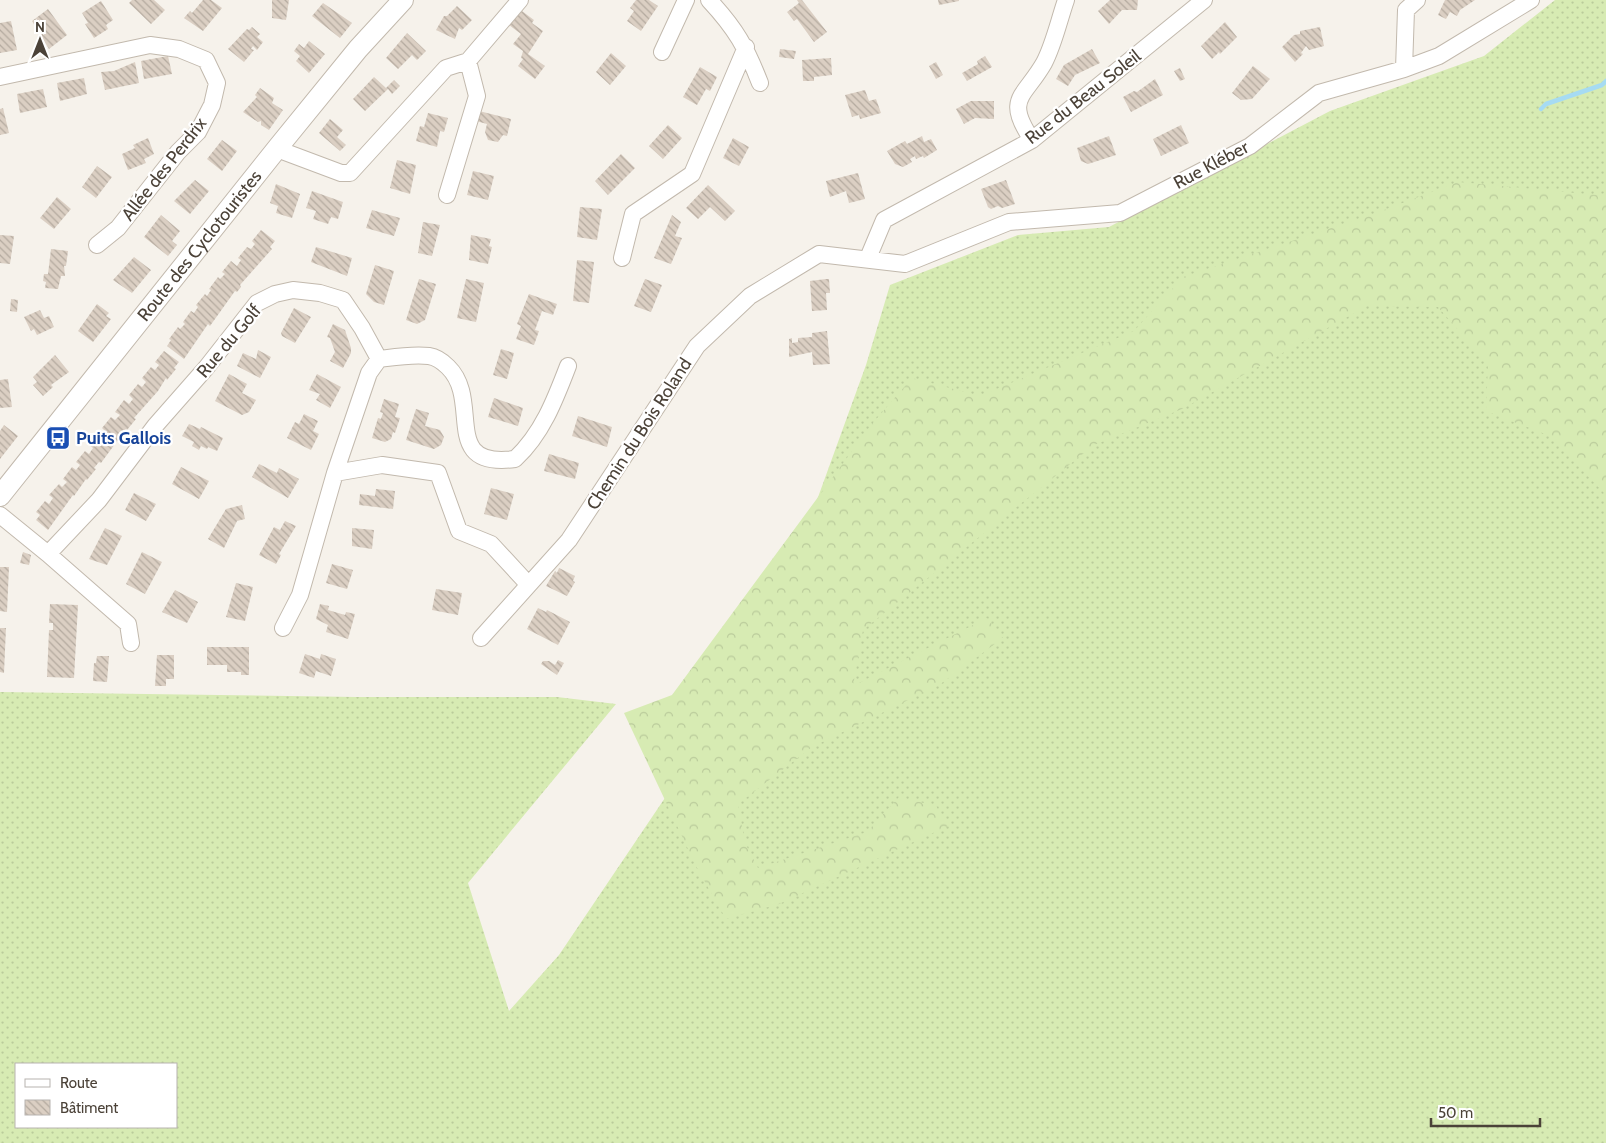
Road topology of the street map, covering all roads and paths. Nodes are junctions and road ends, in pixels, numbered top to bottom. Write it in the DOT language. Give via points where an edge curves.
graph roads {
  1 [pos="403,0"];
  2 [pos="520,0"];
  3 [pos="686,0"];
  4 [pos="709,0"];
  5 [pos="1066,0"];
  6 [pos="1204,0"];
  7 [pos="1416,0"];
  8 [pos="1531,0"];
  9 [pos="746,47"];
  10 [pos="662,52"];
  11 [pos="468,61"];
  12 [pos="1404,69"];
  13 [pos="0,77"];
  14 [pos="760,83"];
  15 [pos="1032,140"];
  16 [pos="279,146"];
  17 [pos="447,195"];
  18 [pos="97,245"];
  19 [pos="819,254"];
  20 [pos="622,258"];
  21 [pos="868,258"];
  22 [pos="379,360"];
  23 [pos="568,366"];
  24 [pos="335,473"];
  25 [pos="0,496"];
  26 [pos="0,515"];
  27 [pos="48,554"];
  28 [pos="528,584"];
  29 [pos="283,628"];
  30 [pos="481,638"];
  31 [pos="131,643"];
  1 -- 16 [label="street, Route des Cyclotouristes" via="358,49"];
  2 -- 11 [label="street"];
  3 -- 10 [label="street"];
  4 -- 9 [label="street" via="730,22"];
  5 -- 15 [label="street" via="1044,62 1020,97 1017,110 1020,122"];
  6 -- 15 [label="street, Rue du Beau Soleil"];
  7 -- 12 [label="street" via="1406,10"];
  8 -- 12 [label="street, Rue Kléber" via="1439,56"];
  9 -- 14 [label="street"];
  9 -- 20 [label="street" via="692,174 633,214"];
  11 -- 16 [label="street" via="446,68 350,173 285,152"];
  11 -- 17 [label="street" via="477,96"];
  12 -- 21 [label="street, Rue Kléber" via="1319,93 1250,146 1120,213 1009,222 905,264"];
  13 -- 18 [label="street, Allée des Perdrix" via="150,45 180,49 206,60 218,83 212,105 198,132 178,152 118,228"];
  15 -- 21 [label="street, Rue du Beau Soleil" via="884,220"];
  16 -- 25 [label="street, Route des Cyclotouristes"];
  19 -- 21 [label="street, Rue Kléber"];
  19 -- 28 [label="street, Chemin du Bois Roland" via="750,296 697,346 569,540"];
  22 -- 23 [label="street" via="406,355 431,356 444,362 455,373 462,388 466,436 474,452 487,460 501,461 516,459 539,430"];
  22 -- 24 [label="street" via="369,373"];
  22 -- 27 [label="street, Rue du Golf" via="343,300 293,290 257,303 155,426 99,500"];
  24 -- 28 [label="street" via="382,465 438,473 459,531 490,544"];
  24 -- 29 [label="street" via="300,595"];
  26 -- 27 [label="street"];
  27 -- 31 [label="street" via="128,624"];
  28 -- 30 [label="street, Chemin du Bois Roland"];
}
